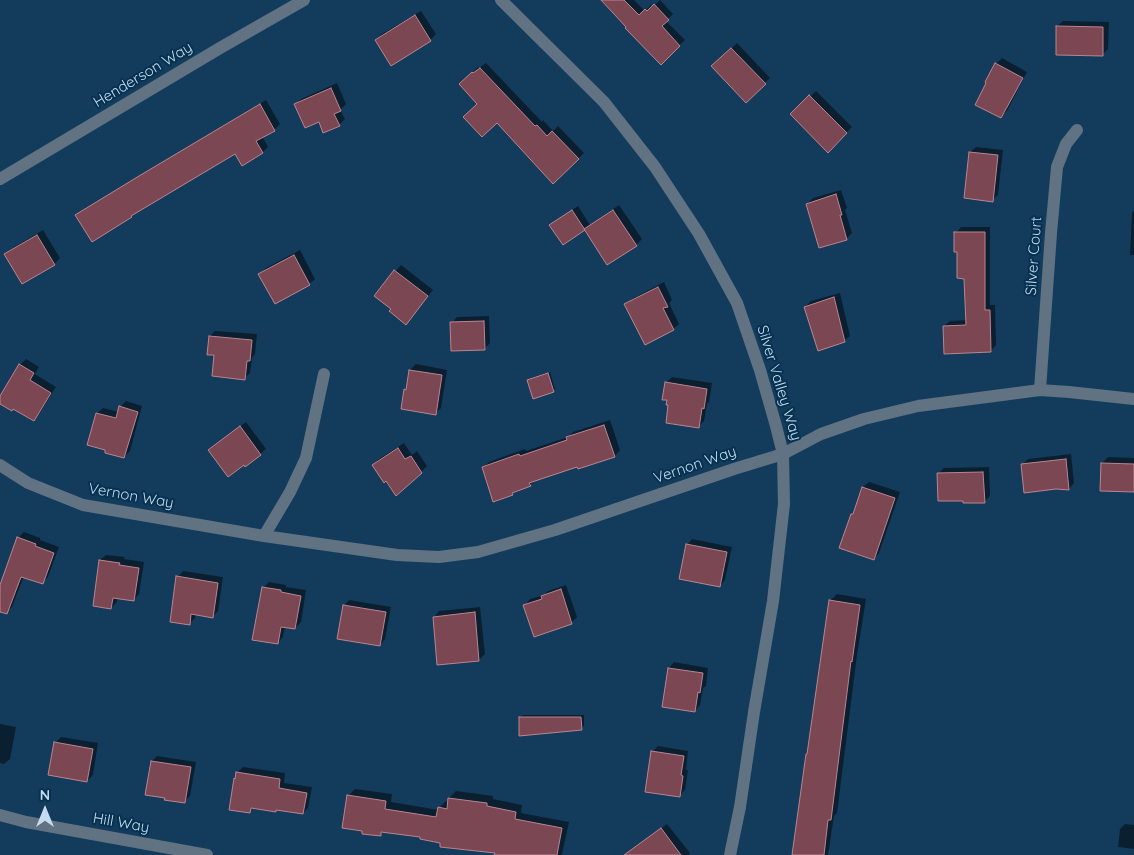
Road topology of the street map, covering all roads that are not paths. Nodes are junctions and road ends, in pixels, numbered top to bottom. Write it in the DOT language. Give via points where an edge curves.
graph roads {
  1 [pos="304,0"];
  2 [pos="501,0"];
  3 [pos="1077,130"];
  4 [pos="0,179"];
  5 [pos="324,374"];
  6 [pos="1040,390"];
  7 [pos="1134,399"];
  8 [pos="783,454"];
  9 [pos="0,465"];
  10 [pos="264,536"];
  11 [pos="0,816"];
  12 [pos="207,855"];
  13 [pos="730,855"];
  1 -- 4 [label="street, Henderson Way"];
  2 -- 8 [label="street, Silver Valley Way" via="604,102 655,167 699,234 737,304 760,370"];
  3 -- 6 [label="street, Silver Court" via="1066,144 1057,167"];
  5 -- 10 [label="street" via="306,458"];
  6 -- 7 [label="street, Vernon Way"];
  6 -- 8 [label="street, Vernon Way" via="918,406 864,419 821,434"];
  8 -- 10 [label="street, Vernon Way" via="478,552 439,557 397,555"];
  8 -- 13 [label="street, Silver Valley Way" via="784,504 773,601"];
  9 -- 10 [label="street, Vernon Way" via="28,482 83,505"];
  11 -- 12 [label="street, Hill Way"];
}
